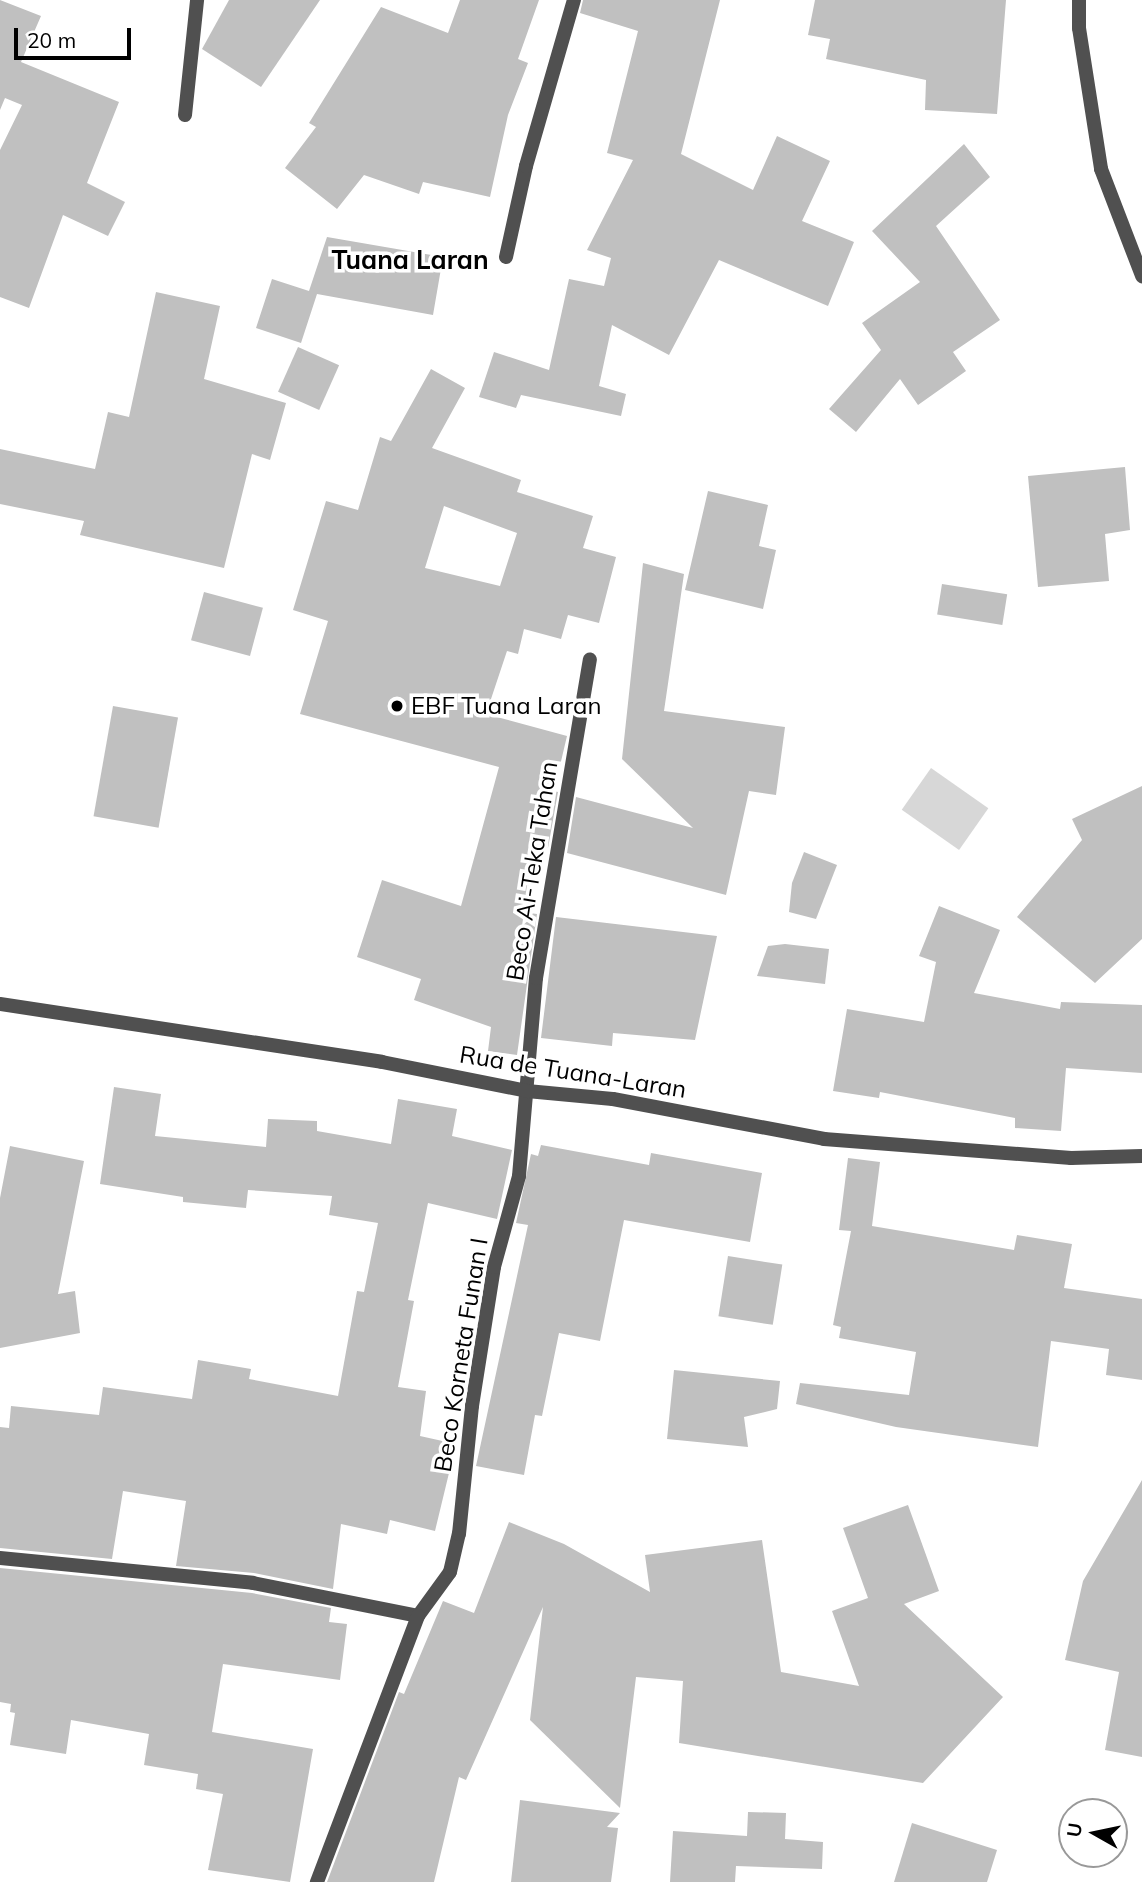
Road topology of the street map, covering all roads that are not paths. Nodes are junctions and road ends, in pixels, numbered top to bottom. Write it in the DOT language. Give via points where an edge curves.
graph roads {
  1 [pos="197,0"];
  2 [pos="574,0"];
  3 [pos="1079,0"];
  4 [pos="185,115"];
  5 [pos="506,257"];
  6 [pos="1142,276"];
  7 [pos="590,660"];
  8 [pos="0,1004"];
  9 [pos="527,1091"];
  10 [pos="1142,1156"];
  11 [pos="0,1558"];
  12 [pos="418,1616"];
  13 [pos="317,1882"];
  1 -- 4 [label="street"];
  2 -- 5 [label="street" via="526,166"];
  3 -- 6 [label="street" via="1079,28 1101,169"];
  7 -- 9 [label="street, Beco Ai-Teka Tahan" via="536,978"];
  8 -- 9 [label="street, Rua de Tuana-Laran" via="382,1062"];
  9 -- 10 [label="street, Rua de Tuana-Laran" via="613,1098 824,1139 1071,1158"];
  9 -- 12 [label="street, Beco Korneta Funan I" via="519,1176 494,1267 474,1393 458,1534 450,1572"];
  11 -- 12 [label="street" via="253,1583"];
  12 -- 13 [label="street, Beco Korneta Funan I"];
}
